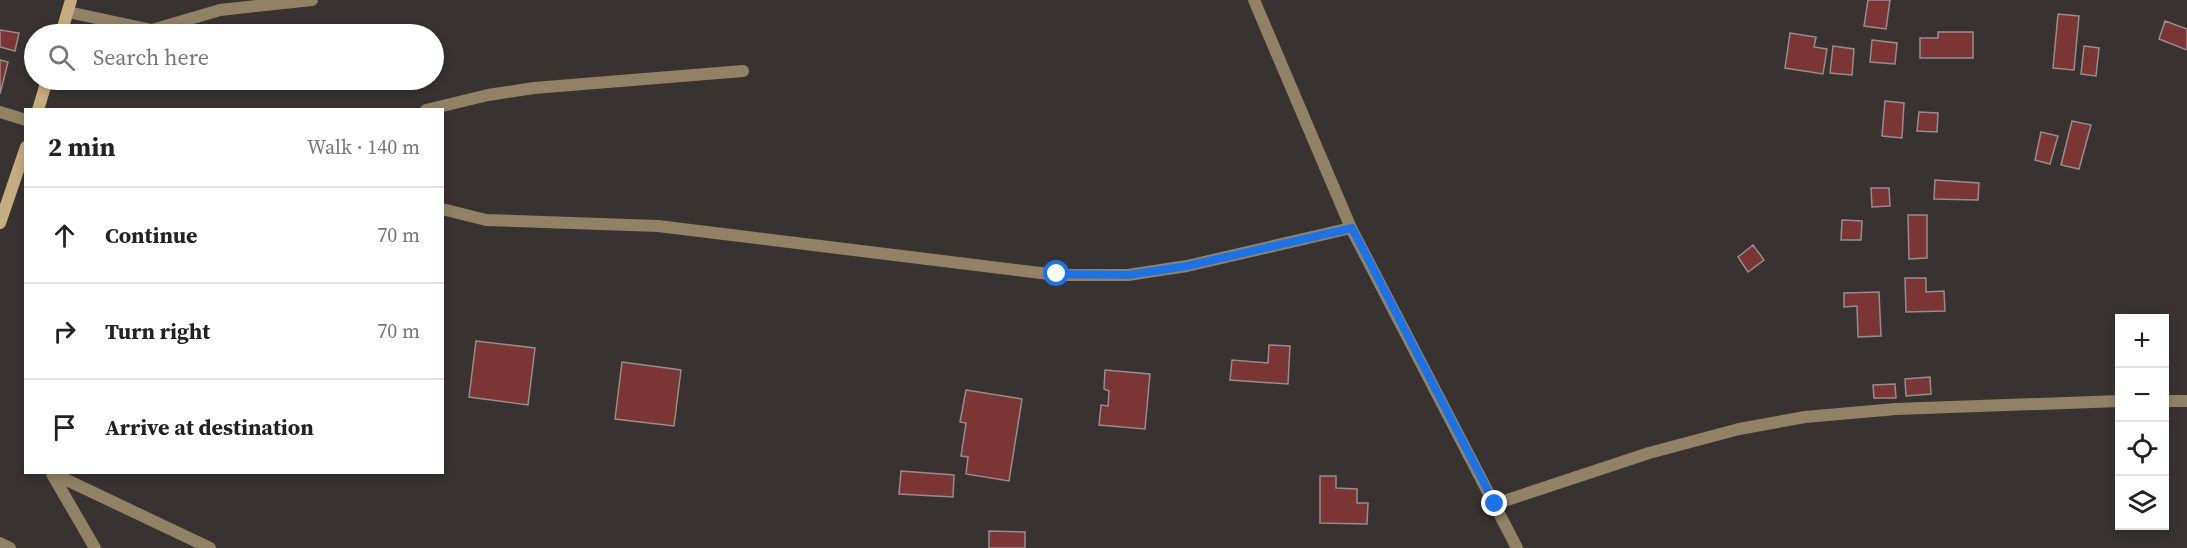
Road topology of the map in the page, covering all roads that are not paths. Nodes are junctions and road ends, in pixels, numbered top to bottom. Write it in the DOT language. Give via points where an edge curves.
graph roads {
  1 [pos="312,0"];
  2 [pos="1254,0"];
  3 [pos="70,6"];
  4 [pos="64,24"];
  5 [pos="132,24"];
  6 [pos="172,24"];
  7 [pos="743,71"];
  8 [pos="44,90"];
  9 [pos="39,108"];
  10 [pos="434,108"];
  11 [pos="0,112"];
  12 [pos="24,119"];
  13 [pos="24,153"];
  14 [pos="444,210"];
  15 [pos="0,224"];
  16 [pos="1352,228"];
  17 [pos="2115,401"];
  18 [pos="2169,401"];
  19 [pos="2187,401"];
  20 [pos="53,474"];
  21 [pos="54,474"];
  22 [pos="1495,504"];
  23 [pos="0,543"];
  24 [pos="10,548"];
  25 [pos="95,548"];
  26 [pos="210,548"];
  27 [pos="1516,548"];
  1 -- 6 [label="street" via="220,10"];
  2 -- 16 [label="street"];
  3 -- 4 [label="street"];
  3 -- 5 [label="street"];
  7 -- 10 [label="street" via="534,88"];
  8 -- 9 [label="street"];
  11 -- 12 [label="street"];
  13 -- 15 [label="street"];
  14 -- 16 [label="street" via="486,220 658,226 1057,274 1128,275 1187,266"];
  16 -- 22 [label="street"];
  17 -- 22 [label="street" via="1896,409 1805,417 1739,429 1649,453"];
  18 -- 19 [label="street"];
  20 -- 25 [label="street"];
  21 -- 26 [label="street"];
  22 -- 27 [label="street"];
  23 -- 24 [label="street"];
}
